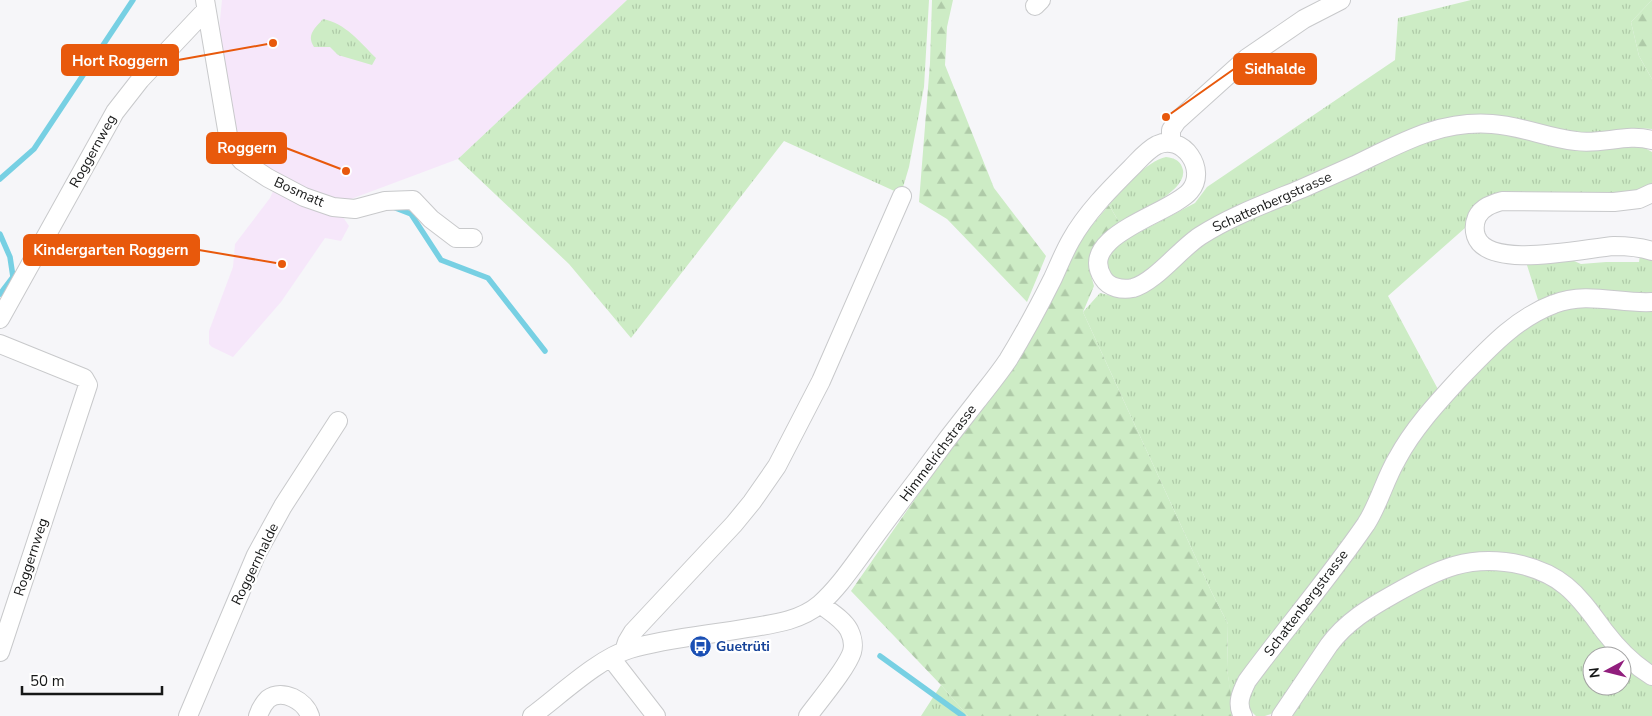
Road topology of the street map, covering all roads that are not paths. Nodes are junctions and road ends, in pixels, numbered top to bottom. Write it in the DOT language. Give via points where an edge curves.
graph roads {
  1 [pos="1341,0"];
  2 [pos="206,5"];
  3 [pos="1652,140"];
  4 [pos="1171,143"];
  5 [pos="1652,193"];
  6 [pos="902,196"];
  7 [pos="473,238"];
  8 [pos="1652,251"];
  9 [pos="1652,302"];
  10 [pos="0,319"];
  11 [pos="0,344"];
  12 [pos="338,421"];
  13 [pos="820,604"];
  14 [pos="0,652"];
  15 [pos="617,654"];
  16 [pos="1652,676"];
  17 [pos="188,716"];
  18 [pos="258,716"];
  19 [pos="310,716"];
  20 [pos="532,716"];
  21 [pos="656,716"];
  22 [pos="808,716"];
  23 [pos="1243,716"];
  24 [pos="1280,716"];
  1 -- 4 [label="street" via="1304,19 1247,58 1177,121 1171,130"];
  2 -- 7 [label="street, Bosmatt" via="230,147 242,161 304,197 334,207 355,209 385,201 413,200 456,238"];
  2 -- 10 [label="street, Roggernweg" via="115,112"];
  3 -- 4 [label="street, Schattenbergstrasse" via="1634,137 1578,142 1487,123 1434,130 1407,139 1334,175 1222,223 1191,243 1144,284 1130,289 1115,288 1105,282 1100,270 1100,256 1106,243 1123,230 1176,203 1195,185 1197,172 1191,156"];
  4 -- 13 [label="street, Himmelrichstrasse" via="1160,144 1148,151 1086,218 1072,238 1006,363 841,582"];
  5 -- 8 [label="street" via="1639,199 1614,202 1502,201 1484,209 1474,226 1480,244 1497,253 1555,254 1614,246"];
  6 -- 15 [label="street, Himmelrichstrasse" via="821,381 777,466 734,524 636,629"];
  9 -- 23 [label="street, Schattenbergstrasse" via="1588,297 1567,300 1531,315 1486,351 1415,431 1397,459 1369,520 1247,681 1239,702"];
  11 -- 14 [label="street, Roggernweg" via="84,378 88,385"];
  12 -- 17 [label="street, Roggernhalde" via="283,506 256,555"];
  13 -- 15 [label="street, Himmelrichstrasse" via="788,621 662,642"];
  13 -- 22 [label="street" via="847,627 853,646 846,663"];
  15 -- 20 [label="street, Himmelrichstrasse"];
  15 -- 21 [label="street"];
  16 -- 24 [label="street" via="1617,647 1575,594 1554,577 1517,564 1476,561 1433,573 1357,616 1333,639"];
  18 -- 19 [label="street" via="269,698 280,695 302,702"];
}
